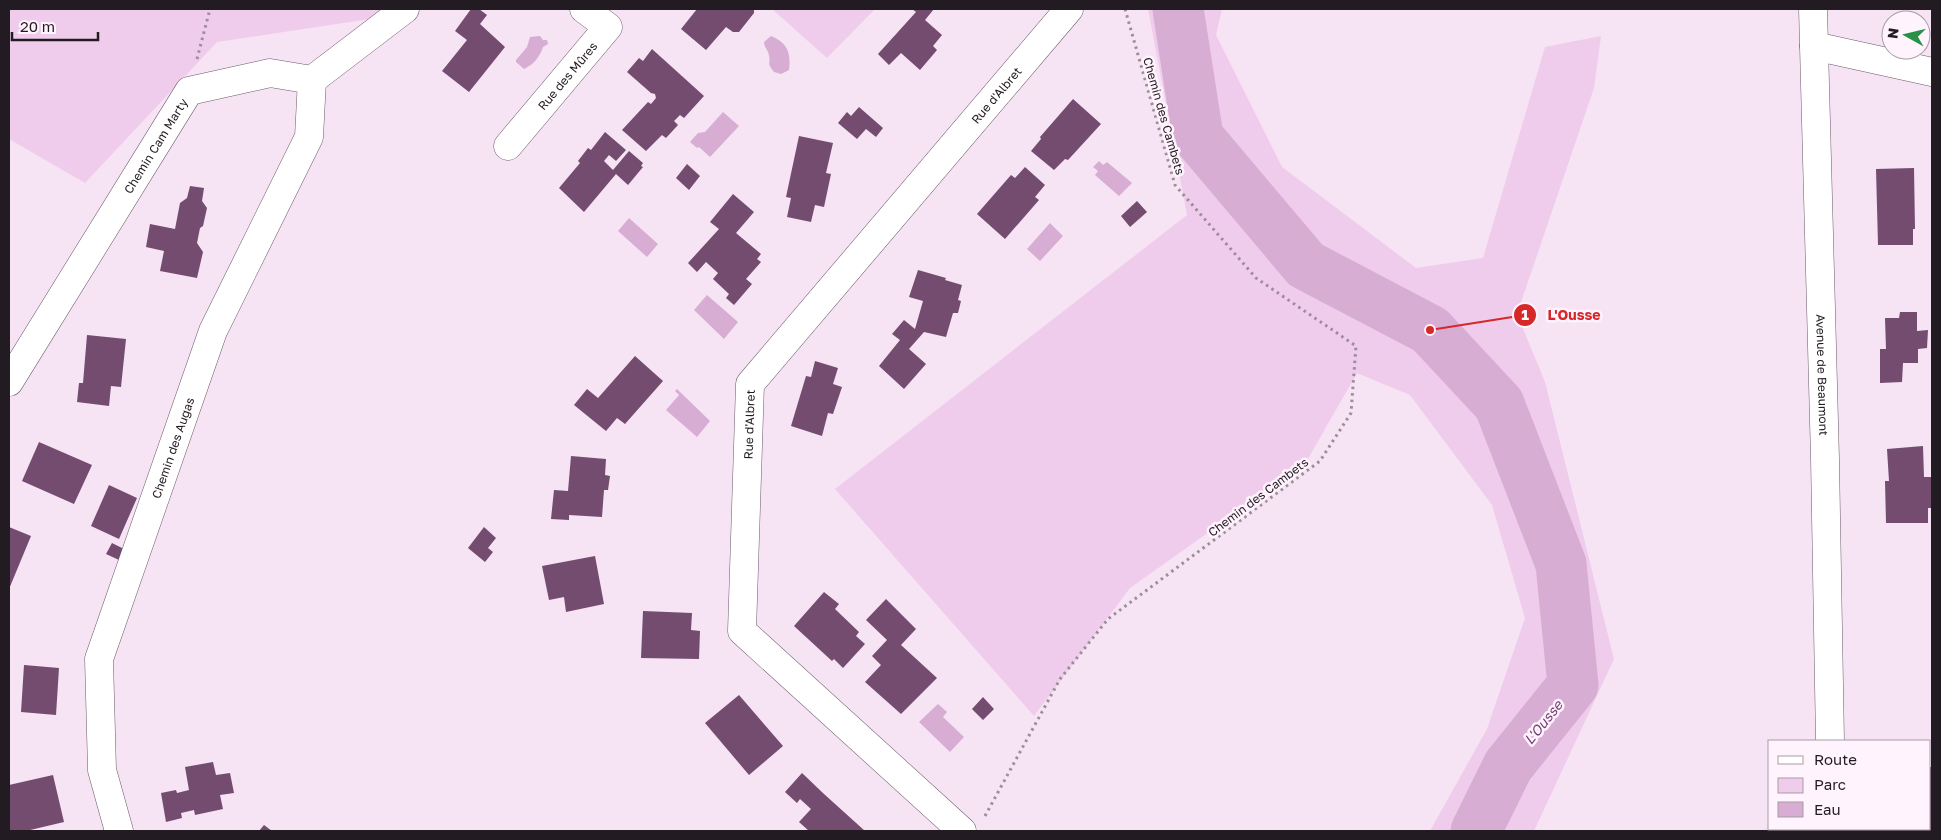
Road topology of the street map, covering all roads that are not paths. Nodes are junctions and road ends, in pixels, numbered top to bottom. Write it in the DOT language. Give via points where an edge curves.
graph roads {
  1 [pos="405,9"];
  2 [pos="584,9"];
  3 [pos="1069,9"];
  4 [pos="1812,9"];
  5 [pos="1814,46"];
  6 [pos="1932,72"];
  7 [pos="312,80"];
  8 [pos="508,146"];
  9 [pos="9,382"];
  10 [pos="1830,740"];
  11 [pos="972,827"];
  12 [pos="120,831"];
  1 -- 7 [label="street"];
  2 -- 8 [label="street, Rue des Mûres" via="608,27"];
  3 -- 11 [label="street, Rue d'Albret" via="750,384 742,631"];
  4 -- 5 [label="street, Avenue de Beaumont"];
  5 -- 6 [label="street"];
  5 -- 10 [label="street, Avenue de Beaumont"];
  7 -- 9 [label="street, Chemin Cam Marty" via="270,73 189,91"];
  7 -- 12 [label="street, Chemin des Augas" via="309,137 213,331 99,659 102,770"];
}
